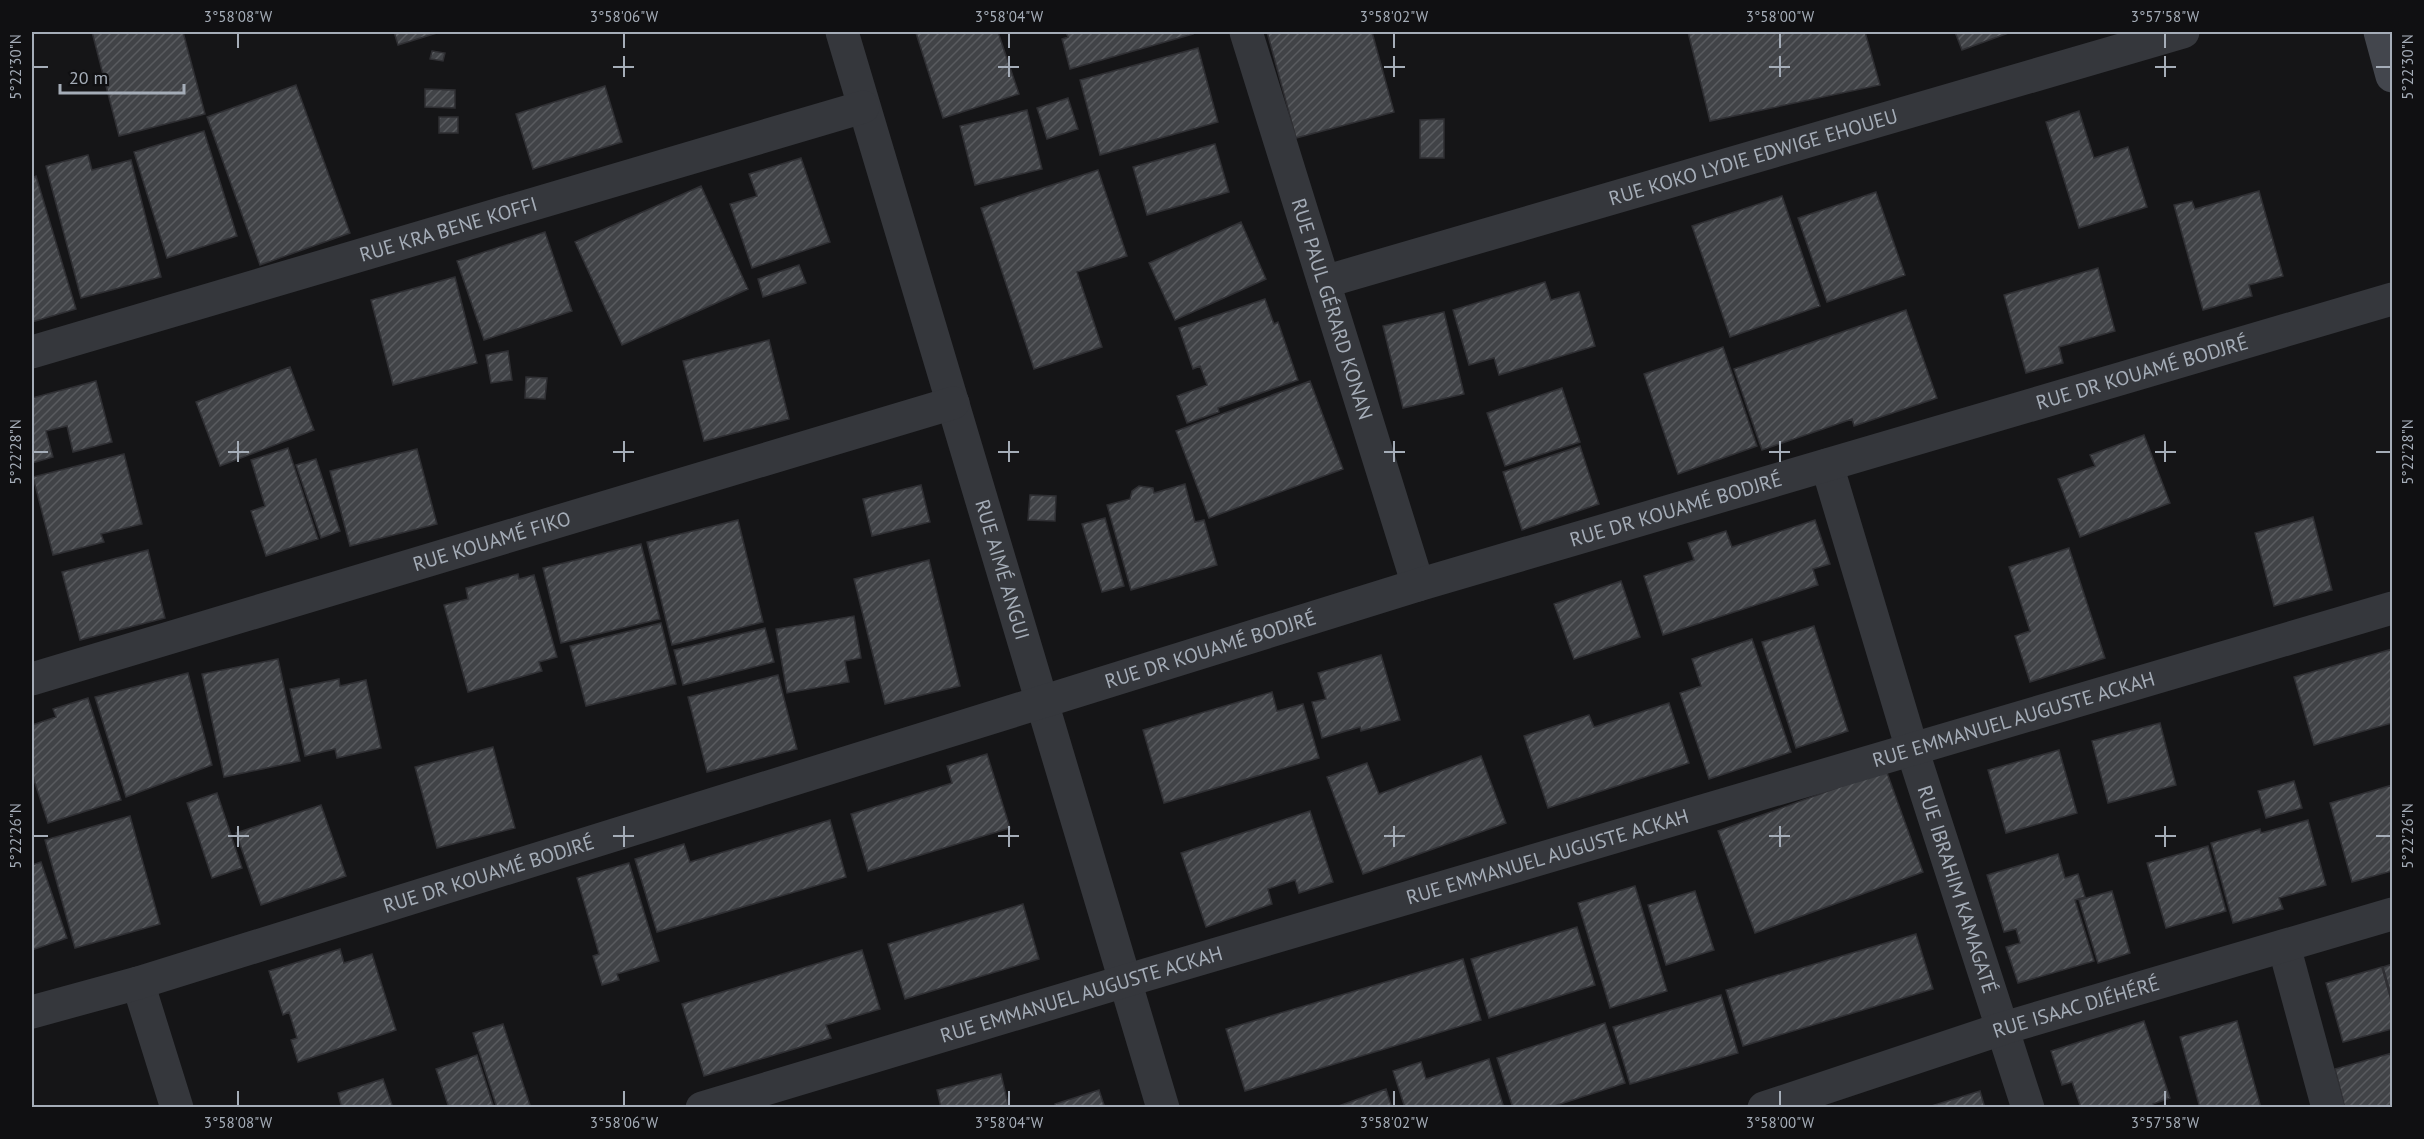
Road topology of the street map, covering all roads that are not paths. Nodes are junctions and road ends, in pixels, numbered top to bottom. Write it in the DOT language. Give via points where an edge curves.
graph roads {
  1 [pos="842,32"];
  2 [pos="1246,32"];
  3 [pos="2183,32"];
  4 [pos="2380,32"];
  5 [pos="2392,76"];
  6 [pos="863,107"];
  7 [pos="1324,282"];
  8 [pos="2392,299"];
  9 [pos="32,352"];
  10 [pos="953,403"];
  11 [pos="1827,465"];
  12 [pos="1418,585"];
  13 [pos="2392,608"];
  14 [pos="32,679"];
  15 [pos="1042,704"];
  16 [pos="1912,749"];
  17 [pos="2392,914"];
  18 [pos="2284,946"];
  19 [pos="1125,981"];
  20 [pos="138,983"];
  21 [pos="32,1012"];
  22 [pos="2004,1028"];
  23 [pos="177,1107"];
  24 [pos="702,1107"];
  25 [pos="1163,1107"];
  26 [pos="1764,1107"];
  27 [pos="2028,1107"];
  28 [pos="2328,1107"];
  1 -- 6 [label="street, RUE AIMÉ ANGUI"];
  2 -- 7 [label="street, RUE PAUL GÉRARD KONAN"];
  3 -- 7 [label="street, RUE KOKO LYDIE EDWIGE EHOUEU"];
  4 -- 5 [label="street"];
  6 -- 9 [label="street, RUE KRA BENE KOFFI"];
  6 -- 10 [label="street, RUE AIMÉ ANGUI"];
  7 -- 12 [label="street, RUE PAUL GÉRARD KONAN"];
  8 -- 11 [label="street, RUE DR KOUAMÉ BODJRÉ"];
  10 -- 14 [label="street, RUE KOUAMÉ FIKO"];
  10 -- 15 [label="street, RUE AIMÉ ANGUI"];
  11 -- 12 [label="street, RUE DR KOUAMÉ BODJRÉ"];
  11 -- 16 [label="street, RUE IBRAHIM KAMAGATÉ"];
  12 -- 15 [label="street, RUE DR KOUAMÉ BODJRÉ"];
  13 -- 16 [label="street, RUE EMMANUEL AUGUSTE ACKAH"];
  15 -- 19 [label="street, RUE AIMÉ ANGUI"];
  15 -- 20 [label="street, RUE DR KOUAMÉ BODJRÉ"];
  16 -- 19 [label="street, RUE EMMANUEL AUGUSTE ACKAH"];
  16 -- 22 [label="street, RUE IBRAHIM KAMAGATÉ"];
  17 -- 18 [label="street, RUE ISAAC DJÉHÉRÉ"];
  18 -- 22 [label="street, RUE ISAAC DJÉHÉRÉ"];
  18 -- 28 [label="street"];
  19 -- 24 [label="street, RUE EMMANUEL AUGUSTE ACKAH"];
  19 -- 25 [label="street, RUE AIMÉ ANGUI"];
  20 -- 21 [label="street, RUE DR KOUAMÉ BODJRÉ"];
  20 -- 23 [label="street"];
  22 -- 26 [label="street, RUE ISAAC DJÉHÉRÉ"];
  22 -- 27 [label="street, RUE IBRAHIM KAMAGATÉ"];
}
